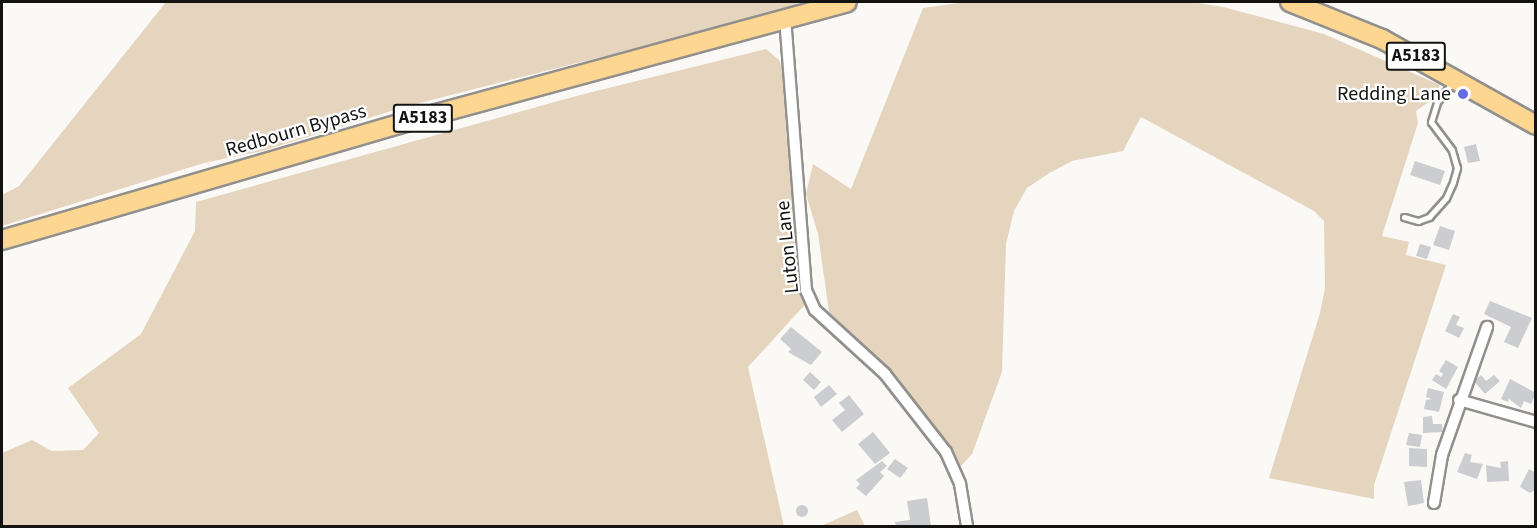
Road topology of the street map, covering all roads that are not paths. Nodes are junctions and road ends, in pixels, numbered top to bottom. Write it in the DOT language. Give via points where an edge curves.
graph roads {
  1 [pos="847,2"];
  2 [pos="1290,2"];
  3 [pos="785,17"];
  4 [pos="1455,78"];
  5 [pos="1536,125"];
  6 [pos="1404,217"];
  7 [pos="2,240"];
  8 [pos="1487,327"];
  9 [pos="1459,400"];
  10 [pos="1536,423"];
  11 [pos="1434,503"];
  12 [pos="967,526"];
  1 -- 3 [label="main road, Redbourn Bypass / A5183"];
  2 -- 4 [label="main road, A5183" via="1382,39"];
  3 -- 7 [label="main road, Redbourn Bypass / A5183"];
  3 -- 12 [label="street, Luton Lane" via="806,290 815,310 885,374 946,452 960,484"];
  4 -- 5 [label="main road, A5183"];
  4 -- 6 [label="lane" via="1437,102 1431,122 1452,150 1457,168 1453,182 1446,198 1429,217"];
  8 -- 9 [label="street"];
  9 -- 10 [label="street"];
  9 -- 11 [label="street" via="1442,455"];
}
